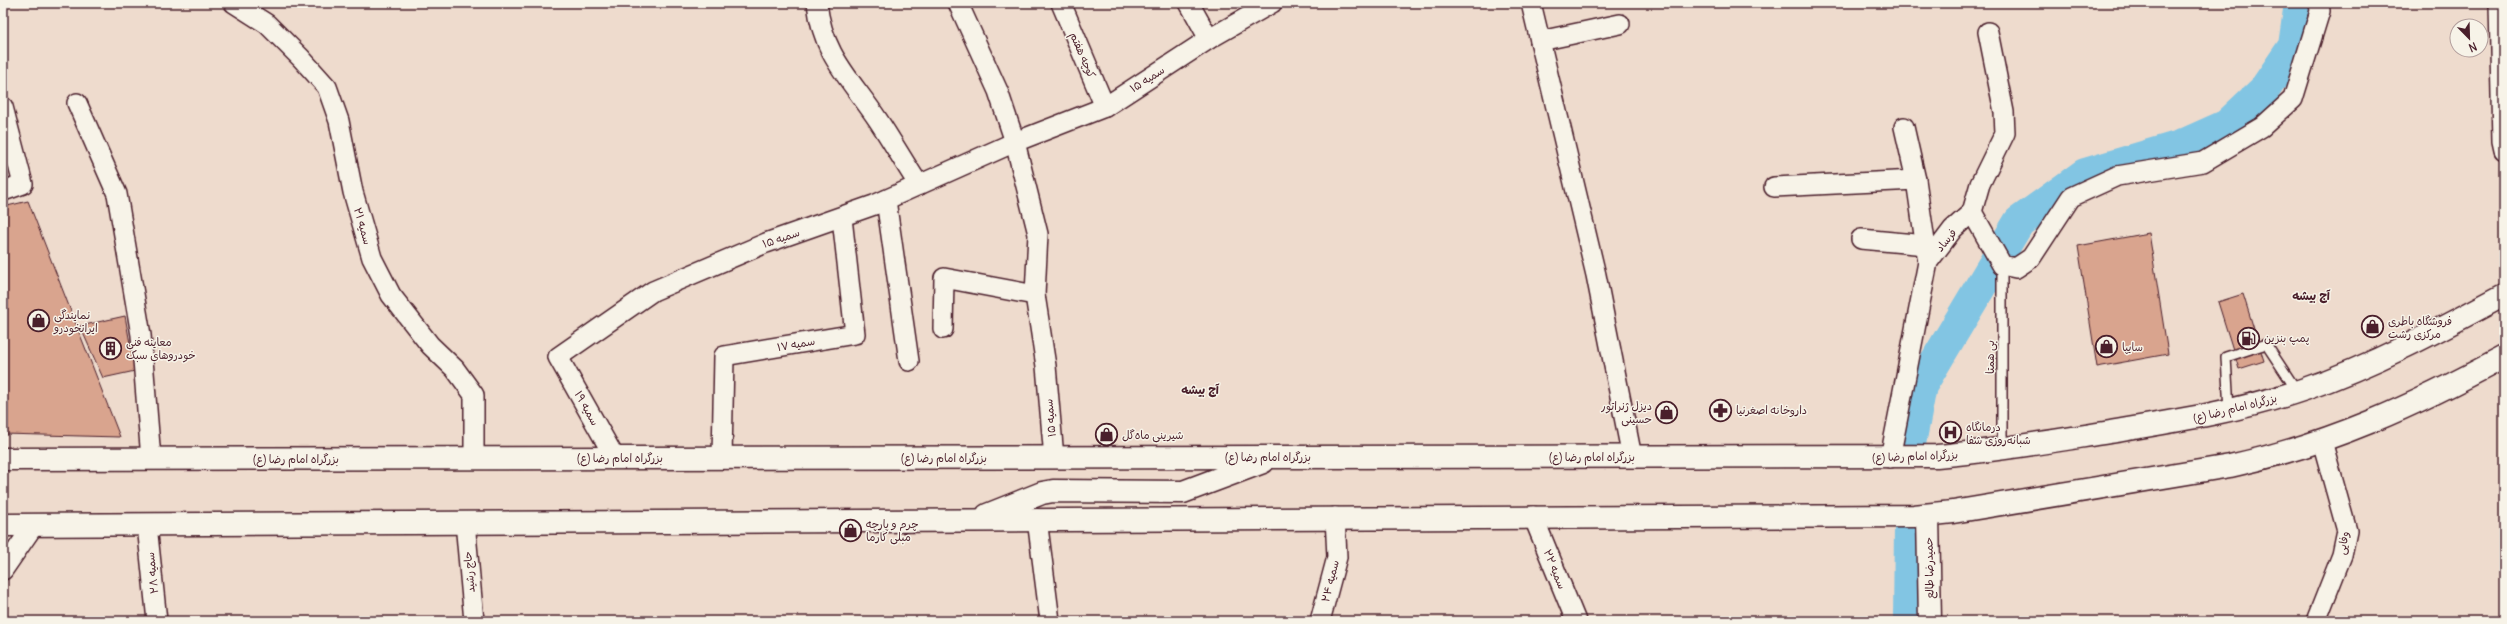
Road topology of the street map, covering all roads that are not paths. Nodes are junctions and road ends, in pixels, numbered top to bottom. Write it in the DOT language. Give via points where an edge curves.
graph roads {
  1 [pos="234,3"];
  2 [pos="817,3"];
  3 [pos="958,3"];
  4 [pos="1189,3"];
  5 [pos="1272,3"];
  6 [pos="1531,3"];
  7 [pos="2319,3"];
  8 [pos="2499,3"];
  9 [pos="1064,4"];
  10 [pos="1620,24"];
  11 [pos="1988,32"];
  12 [pos="1209,39"];
  13 [pos="1540,41"];
  14 [pos="77,103"];
  15 [pos="3,107"];
  16 [pos="1105,107"];
  17 [pos="1904,127"];
  18 [pos="1015,142"];
  19 [pos="2504,150"];
  20 [pos="1916,180"];
  21 [pos="918,185"];
  22 [pos="1774,187"];
  23 [pos="3,191"];
  24 [pos="886,200"];
  25 [pos="1972,212"];
  26 [pos="842,218"];
  27 [pos="1861,239"];
  28 [pos="1927,253"];
  29 [pos="1999,262"];
  30 [pos="1035,295"];
  31 [pos="2504,295"];
  32 [pos="943,329"];
  33 [pos="558,357"];
  34 [pos="2504,357"];
  35 [pos="909,361"];
  36 [pos="2297,392"];
  37 [pos="2229,411"];
  38 [pos="2322,441"];
  39 [pos="2002,450"];
  40 [pos="1275,457"];
  41 [pos="1632,457"];
  42 [pos="615,458"];
  43 [pos="722,458"];
  44 [pos="1054,458"];
  45 [pos="1124,458"];
  46 [pos="1890,458"];
  47 [pos="3,459"];
  48 [pos="151,459"];
  49 [pos="474,459"];
  50 [pos="1123,492"];
  51 [pos="1928,515"];
  52 [pos="1533,516"];
  53 [pos="1335,517"];
  54 [pos="1037,519"];
  55 [pos="1121,519"];
  56 [pos="977,520"];
  57 [pos="465,522"];
  58 [pos="147,524"];
  59 [pos="3,525"];
  60 [pos="34,525"];
  61 [pos="3,570"];
  62 [pos="157,621"];
  63 [pos="474,621"];
  64 [pos="1050,621"];
  65 [pos="1320,621"];
  66 [pos="1576,621"];
  67 [pos="1930,621"];
  68 [pos="2316,621"];
  1 -- 49 [label="street, سمیه ۲۱" via="267,24 327,87 339,121 353,192 372,258 391,295 430,345 455,368 474,395"];
  2 -- 21 [label="street" via="819,21 828,49 878,120"];
  3 -- 18 [label="street, سمیه ۱۵" via="998,91"];
  4 -- 12 [label="street"];
  5 -- 12 [label="street, سمیه ۱۵"];
  6 -- 13 [label="street"];
  7 -- 29 [label="street" via="2320,11 2293,99 2262,127 2203,162 2117,176 2071,197 2031,258 2016,268"];
  8 -- 19 [label="street"];
  9 -- 16 [label="street, کوچه هفتم"];
  10 -- 13 [label="street"];
  11 -- 25 [label="street" via="2004,112 2005,133 1980,184"];
  12 -- 16 [label="street, سمیه ۱۵"];
  13 -- 41 [label="street" via="1596,274"];
  14 -- 48 [label="street" via="117,194 141,336"];
  15 -- 23 [label="street" via="23,184"];
  16 -- 18 [label="street, سمیه ۱۵"];
  17 -- 20 [label="street"];
  18 -- 21 [label="street, سمیه ۱۵"];
  18 -- 30 [label="street, سمیه ۱۵" via="1038,234"];
  20 -- 22 [label="street"];
  20 -- 28 [label="street"];
  21 -- 24 [label="street, سمیه ۱۵"];
  24 -- 26 [label="street, سمیه ۱۵"];
  24 -- 35 [label="street"];
  25 -- 28 [label="street, فرساد"];
  25 -- 29 [label="street"];
  26 -- 33 [label="street, سمیه ۱۵" via="766,243 653,291"];
  26 -- 43 [label="street, سمیه ۱۷" via="855,334 724,356"];
  27 -- 28 [label="street"];
  28 -- 46 [label="street, فرساد"];
  29 -- 39 [label="lane, بی همتا"];
  30 -- 32 [label="street" via="944,278"];
  30 -- 44 [label="street, سمیه ۱۵" via="1046,366"];
  31 -- 36 [label="main road, بزرگراه امام رضا (ع)" via="2374,362"];
  33 -- 42 [label="street, سمیه ۱۹"];
  34 -- 38 [label="main road" via="2401,410"];
  36 -- 37 [label="main road, بزرگراه امام رضا (ع)"];
  36 -- 37 [label="lane" via="2266,344 2226,357"];
  37 -- 39 [label="main road, بزرگراه امام رضا (ع)"];
  38 -- 51 [label="main road" via="2230,466"];
  38 -- 68 [label="street, وفایی" via="2347,531 2342,555"];
  39 -- 46 [label="main road, بزرگراه امام رضا (ع)"];
  40 -- 41 [label="main road, بزرگراه امام رضا (ع)"];
  40 -- 45 [label="main road, بزرگراه امام رضا (ع)"];
  40 -- 50 [label="main road" via="1187,491"];
  41 -- 46 [label="main road, بزرگراه امام رضا (ع)"];
  42 -- 43 [label="main road, بزرگراه امام رضا (ع)"];
  42 -- 49 [label="main road, بزرگراه امام رضا (ع)"];
  43 -- 44 [label="main road, بزرگراه امام رضا (ع)"];
  44 -- 45 [label="main road, بزرگراه امام رضا (ع)"];
  45 -- 50 [label="main road"];
  47 -- 48 [label="main road, بزرگراه امام رضا (ع)"];
  48 -- 49 [label="main road, بزرگراه امام رضا (ع)"];
  50 -- 55 [label="main road"];
  50 -- 56 [label="main road" via="1048,492"];
  51 -- 52 [label="main road"];
  51 -- 67 [label="main road, حمیدرضا طالع"];
  52 -- 53 [label="main road"];
  52 -- 66 [label="street, سمیه ۲۲"];
  53 -- 55 [label="main road"];
  53 -- 65 [label="street, سمیه ۲۴" via="1337,557"];
  54 -- 55 [label="main road"];
  54 -- 56 [label="main road"];
  54 -- 64 [label="street"];
  56 -- 57 [label="main road"];
  57 -- 58 [label="main road"];
  57 -- 63 [label="street, حاج رشید"];
  58 -- 60 [label="main road"];
  58 -- 62 [label="street, سمیه ۲۸"];
  59 -- 60 [label="main road"];
  60 -- 61 [label="street"];
}
